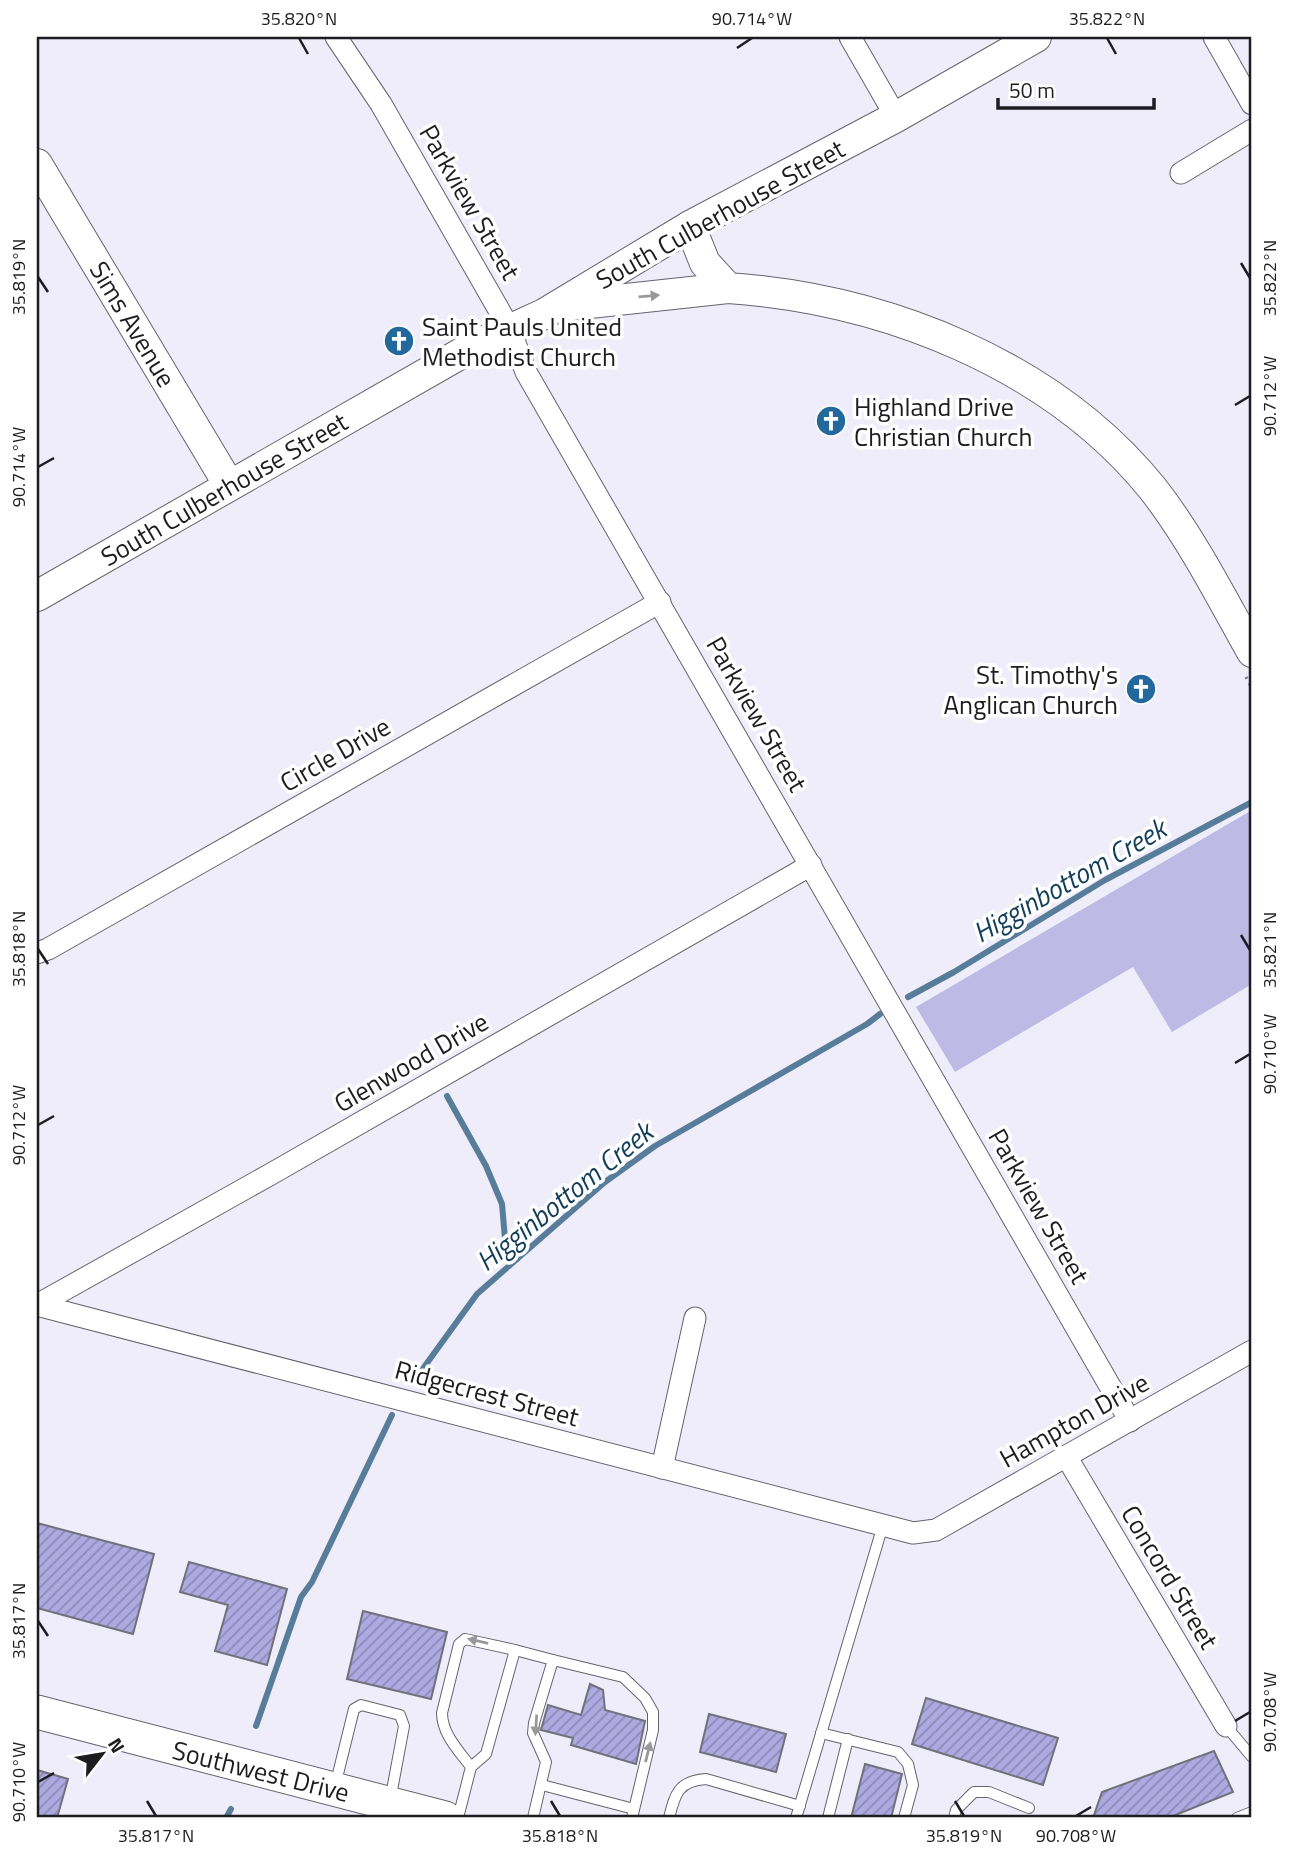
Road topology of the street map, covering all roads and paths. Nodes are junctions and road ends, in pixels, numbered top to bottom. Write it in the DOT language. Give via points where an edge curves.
graph roads {
  1 [pos="335,37"];
  2 [pos="850,37"];
  3 [pos="1036,37"];
  4 [pos="1214,37"];
  5 [pos="1252,104"];
  6 [pos="895,117"];
  7 [pos="1252,130"];
  8 [pos="37,164"];
  9 [pos="1181,173"];
  10 [pos="690,226"];
  11 [pos="728,288"];
  12 [pos="557,307"];
  13 [pos="510,330"];
  14 [pos="229,485"];
  15 [pos="37,596"];
  16 [pos="660,602"];
  17 [pos="1249,664"];
  18 [pos="1252,688"];
  19 [pos="811,865"];
  20 [pos="37,953"];
  21 [pos="37,1305"];
  22 [pos="695,1318"];
  23 [pos="1252,1351"];
  24 [pos="1130,1421"];
  25 [pos="1066,1456"];
  26 [pos="662,1468"];
  27 [pos="883,1525"];
  28 [pos="922,1532"];
  29 [pos="515,1650"];
  30 [pos="553,1660"];
  31 [pos="37,1712"];
  32 [pos="1226,1726"];
  33 [pos="821,1732"];
  34 [pos="848,1740"];
  35 [pos="1252,1757"];
  36 [pos="471,1767"];
  37 [pos="542,1785"];
  38 [pos="334,1790"];
  39 [pos="800,1806"];
  40 [pos="375,1807"];
  41 [pos="1029,1808"];
  42 [pos="1252,1812"];
  43 [pos="633,1814"];
  44 [pos="445,1818"];
  45 [pos="458,1818"];
  46 [pos="533,1818"];
  47 [pos="669,1818"];
  48 [pos="796,1818"];
  49 [pos="828,1818"];
  50 [pos="904,1818"];
  51 [pos="954,1818"];
  52 [pos="1237,1818"];
  1 -- 13 [label="street, Parkview Street" via="381,104"];
  2 -- 6 [label="street"];
  3 -- 6 [label="street, South Culberhouse Street"];
  4 -- 5 [label="street"];
  6 -- 10 [label="street, South Culberhouse Street"];
  7 -- 9 [label="street"];
  8 -- 14 [label="street, Sims Avenue"];
  10 -- 11 [label="street" via="705,262"];
  10 -- 12 [label="street, South Culberhouse Street"];
  12 -- 11 [label="street, one-way"];
  11 -- 17 [label="street" via="794,295 919,328 1002,367 1073,411 1151,487 1180,525"];
  12 -- 13 [label="street, South Culberhouse Street"];
  13 -- 14 [label="street, South Culberhouse Street"];
  13 -- 16 [label="street, Parkview Street" via="526,372"];
  14 -- 15 [label="street, South Culberhouse Street"];
  16 -- 19 [label="street, Parkview Street"];
  16 -- 20 [label="street, Circle Drive"];
  17 -- 18 [label="path"];
  19 -- 21 [label="street, Glenwood Drive"];
  19 -- 24 [label="street, Parkview Street"];
  21 -- 26 [label="street, Ridgecrest Street"];
  22 -- 26 [label="street"];
  23 -- 24 [label="street, Hampton Drive"];
  24 -- 25 [label="street, Hampton Drive"];
  25 -- 28 [label="street, Hampton Drive" via="936,1530"];
  25 -- 32 [label="street, Concord Street"];
  26 -- 27 [label="street, Ridgecrest Street"];
  27 -- 28 [label="street, Ridgecrest Street"];
  27 -- 33 [label="lane"];
  29 -- 30 [label="lane"];
  29 -- 36 [label="lane" via="486,1754"];
  29 -- 36 [label="lane, one-way" via="466,1639 459,1644 442,1721"];
  30 -- 37 [label="lane, one-way" via="533,1733 546,1762"];
  43 -- 30 [label="lane, one-way" via="653,1731 653,1712 623,1677"];
  31 -- 38 [label="main road, Southwest Drive"];
  32 -- 35 [label="lane"];
  33 -- 34 [label="lane"];
  33 -- 39 [label="lane"];
  34 -- 49 [label="lane"];
  34 -- 50 [label="lane" via="898,1752 908,1764 913,1785"];
  36 -- 45 [label="lane"];
  37 -- 43 [label="lane"];
  37 -- 46 [label="lane"];
  38 -- 40 [label="main road, Southwest Drive"];
  38 -- 40 [label="lane" via="354,1709 360,1705 400,1715 403,1721"];
  39 -- 47 [label="lane" via="706,1779 694,1780 681,1786"];
  39 -- 48 [label="lane"];
  40 -- 44 [label="main road, Southwest Drive"];
  41 -- 51 [label="lane" via="989,1792 974,1792"];
  42 -- 52 [label="lane"];
}
